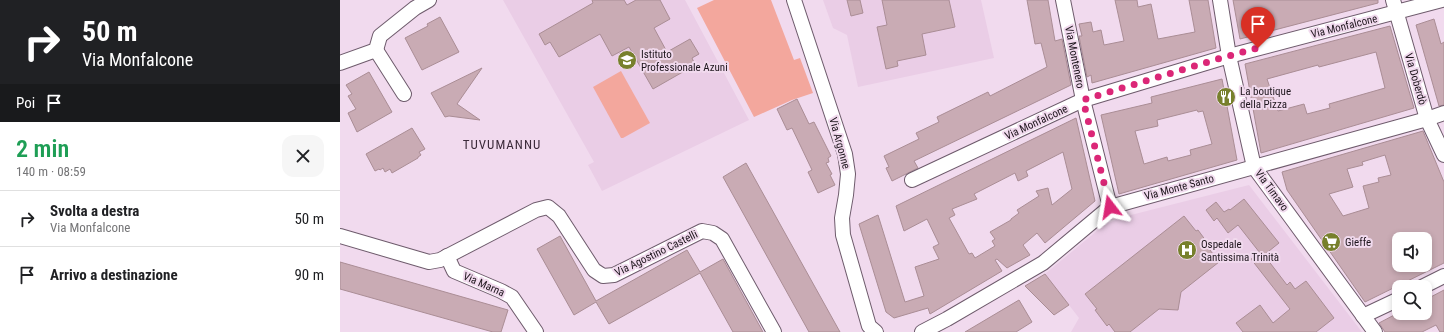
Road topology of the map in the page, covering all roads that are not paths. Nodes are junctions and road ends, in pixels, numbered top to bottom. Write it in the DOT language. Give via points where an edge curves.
graph roads {
  1 [pos="429,0"];
  2 [pos="794,0"];
  3 [pos="1063,0"];
  4 [pos="1220,0"];
  5 [pos="1442,0"];
  6 [pos="1395,6"];
  7 [pos="376,50"];
  8 [pos="1229,56"];
  9 [pos="340,63"];
  10 [pos="404,94"];
  11 [pos="1083,100"];
  12 [pos="1444,113"];
  13 [pos="1427,119"];
  14 [pos="1444,155"];
  15 [pos="1254,167"];
  16 [pos="912,180"];
  17 [pos="1110,207"];
  18 [pos="340,236"];
  19 [pos="447,256"];
  20 [pos="1444,276"];
  21 [pos="1432,282"];
  22 [pos="1392,302"];
  23 [pos="1363,316"];
  24 [pos="536,332"];
  25 [pos="774,332"];
  26 [pos="876,332"];
  27 [pos="922,332"];
  28 [pos="1375,332"];
  1 -- 7 [label="street" via="380,36"];
  2 -- 26 [label="street, Via Argonne" via="845,154 848,174 842,235 869,326"];
  3 -- 11 [label="street, Via Montenero"];
  4 -- 8 [label="street, Via Timavo"];
  5 -- 6 [label="street, Via Monfalcone"];
  6 -- 8 [label="street, Via Monfalcone"];
  6 -- 13 [label="street, Via Doberdò"];
  7 -- 9 [label="street"];
  7 -- 10 [label="street"];
  8 -- 11 [label="street, Via Monfalcone"];
  8 -- 15 [label="street, Via Timavo"];
  11 -- 16 [label="street, Via Monfalcone"];
  11 -- 17 [label="street, Via Montenero"];
  12 -- 13 [label="street, Via Monte Santo"];
  13 -- 14 [label="street, Via Doberdò"];
  13 -- 15 [label="street, Via Monte Santo"];
  15 -- 17 [label="street, Via Monte Santo"];
  15 -- 23 [label="street, Via Timavo"];
  17 -- 27 [label="street, Via Monte Santo" via="1043,263"];
  18 -- 19 [label="street, Via Agostino Castelli" via="429,262"];
  19 -- 24 [label="street, Via Marna" via="454,271 512,297"];
  19 -- 25 [label="street, Via Agostino Castelli" via="536,210 548,207 559,216 594,270 602,276 614,275 702,231 713,233 722,239"];
  20 -- 21 [label="street"];
  22 -- 23 [label="street"];
  23 -- 28 [label="street, Via Timavo"];
}
